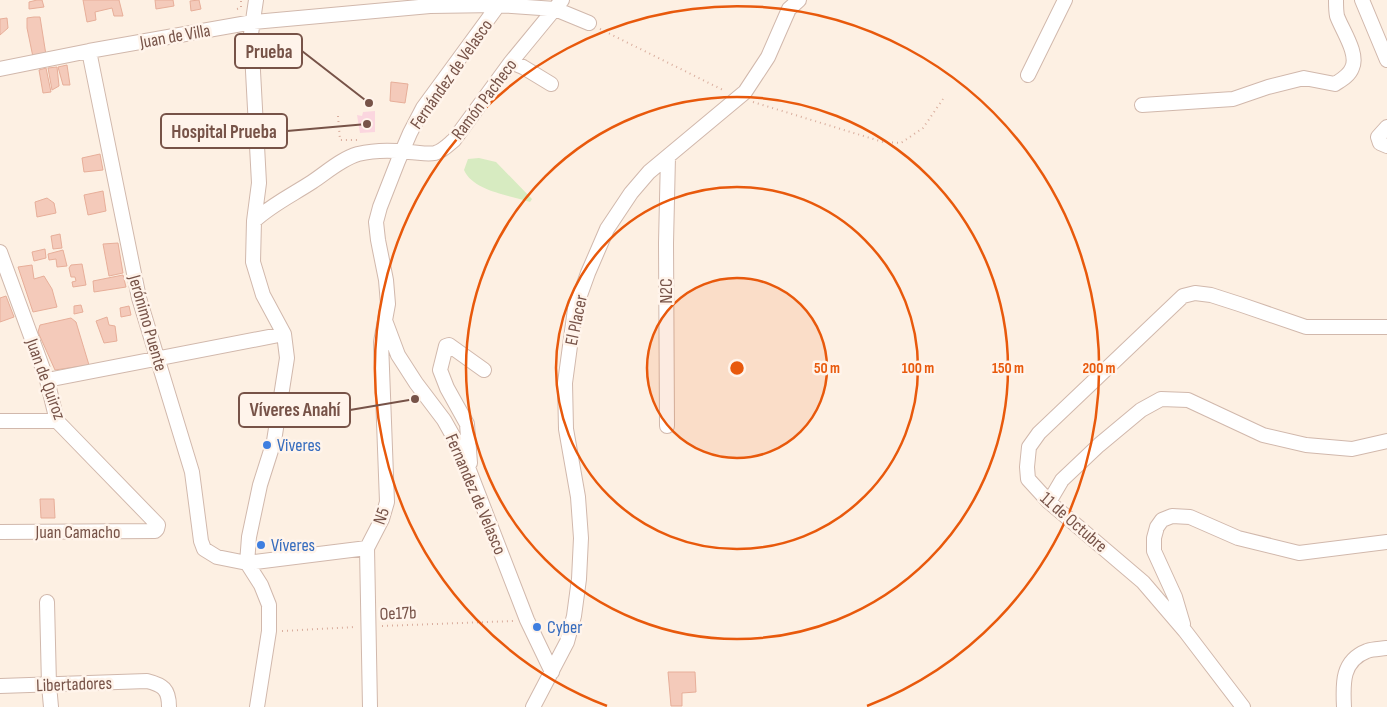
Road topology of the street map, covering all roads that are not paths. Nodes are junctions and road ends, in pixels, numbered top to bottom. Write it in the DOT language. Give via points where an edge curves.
graph roads {
  1 [pos="256,0"];
  2 [pos="799,0"];
  3 [pos="1065,0"];
  4 [pos="1336,0"];
  5 [pos="1362,0"];
  6 [pos="430,3"];
  7 [pos="500,3"];
  8 [pos="558,5"];
  9 [pos="253,22"];
  10 [pos="588,23"];
  11 [pos="90,51"];
  12 [pos="1387,60"];
  13 [pos="511,62"];
  14 [pos="0,69"];
  15 [pos="1028,75"];
  16 [pos="552,84"];
  17 [pos="1142,105"];
  18 [pos="1387,127"];
  19 [pos="1387,146"];
  20 [pos="402,151"];
  21 [pos="668,156"];
  22 [pos="254,221"];
  23 [pos="0,252"];
  24 [pos="386,323"];
  25 [pos="1387,327"];
  26 [pos="284,334"];
  27 [pos="158,359"];
  28 [pos="484,370"];
  29 [pos="47,380"];
  30 [pos="0,421"];
  31 [pos="57,421"];
  32 [pos="666,426"];
  33 [pos="1387,441"];
  34 [pos="470,473"];
  35 [pos="1049,502"];
  36 [pos="155,531"];
  37 [pos="0,532"];
  38 [pos="1387,542"];
  39 [pos="367,548"];
  40 [pos="247,563"];
  41 [pos="47,602"];
  42 [pos="1185,631"];
  43 [pos="1387,648"];
  44 [pos="552,672"];
  45 [pos="49,685"];
  46 [pos="0,686"];
  47 [pos="51,707"];
  48 [pos="169,707"];
  49 [pos="257,707"];
  50 [pos="370,707"];
  51 [pos="533,707"];
  52 [pos="1243,707"];
  53 [pos="1344,707"];
  1 -- 9 [label="street"];
  2 -- 21 [label="street, El Placer" via="789,9 768,57 745,92"];
  3 -- 15 [label="street"];
  4 -- 17 [label="street" via="1337,14 1354,62 1348,75 1335,84 1304,78 1232,100"];
  5 -- 12 [label="street"];
  6 -- 7 [label="street, Juan de Villa"];
  6 -- 9 [label="street, Juan de Villa"];
  7 -- 8 [label="street, Juan de Villa"];
  7 -- 20 [label="street, Fernández de Velasco" via="423,108"];
  8 -- 10 [label="street, Juan de Villa"];
  8 -- 13 [label="street, Ramón Pacheco"];
  9 -- 11 [label="street, Juan de Villa"];
  9 -- 22 [label="street" via="250,34 259,183"];
  11 -- 14 [label="street, Juan de Villa"];
  11 -- 27 [label="street, Jerónimo Puente" via="139,298"];
  13 -- 16 [label="street"];
  13 -- 20 [label="street, Ramón Pacheco" via="445,148 426,154"];
  18 -- 19 [label="street" via="1378,137 1380,143"];
  20 -- 22 [label="street, Ramón Pacheco" via="356,154 267,209"];
  20 -- 24 [label="street, Fernández de Velasco" via="376,222 386,280"];
  21 -- 32 [label="street, N2C"];
  21 -- 44 [label="street, El Placer" via="649,172 608,229 575,309 565,384 566,429 578,497 581,538 579,579 567,642"];
  22 -- 26 [label="street" via="253,262 264,296"];
  23 -- 29 [label="street, Juan de Quiroz"];
  24 -- 34 [label="street, Fernandez de Velasco" via="398,355 444,420"];
  24 -- 39 [label="street, N5" via="381,342 387,502"];
  25 -- 35 [label="street, 11 de Octubre" via="1306,327 1210,295 1195,293 1182,296 1039,433 1029,447 1028,480"];
  26 -- 27 [label="street"];
  26 -- 40 [label="street" via="286,358 274,441 253,515"];
  27 -- 29 [label="street"];
  27 -- 40 [label="street, Jerónimo Puente" via="192,472 204,549 217,557"];
  28 -- 34 [label="street" via="446,346 440,370 467,424"];
  29 -- 31 [label="street, Juan de Quiroz"];
  30 -- 31 [label="street"];
  31 -- 36 [label="street, Juan de Quiroz" via="156,522"];
  33 -- 35 [label="street" via="1352,449 1306,445 1264,435 1188,400 1161,399 1141,410 1099,445 1062,480"];
  34 -- 44 [label="street, Fernandez de Velasco" via="527,620"];
  35 -- 42 [label="street, 11 de Octubre" via="1144,582"];
  36 -- 37 [label="street, Juan Camacho"];
  38 -- 42 [label="street" via="1299,553 1238,538 1190,517 1172,516 1162,520 1154,538 1154,551"];
  39 -- 40 [label="street"];
  39 -- 50 [label="street, N5"];
  40 -- 49 [label="street" via="269,606 270,631"];
  41 -- 45 [label="street"];
  42 -- 52 [label="street, 11 de Octubre"];
  43 -- 53 [label="street" via="1367,651 1352,663 1343,681"];
  44 -- 51 [label="street, El Placer"];
  45 -- 46 [label="street, Libertadores"];
  45 -- 47 [label="street"];
  45 -- 48 [label="street, Libertadores" via="147,681 165,688"];
}
